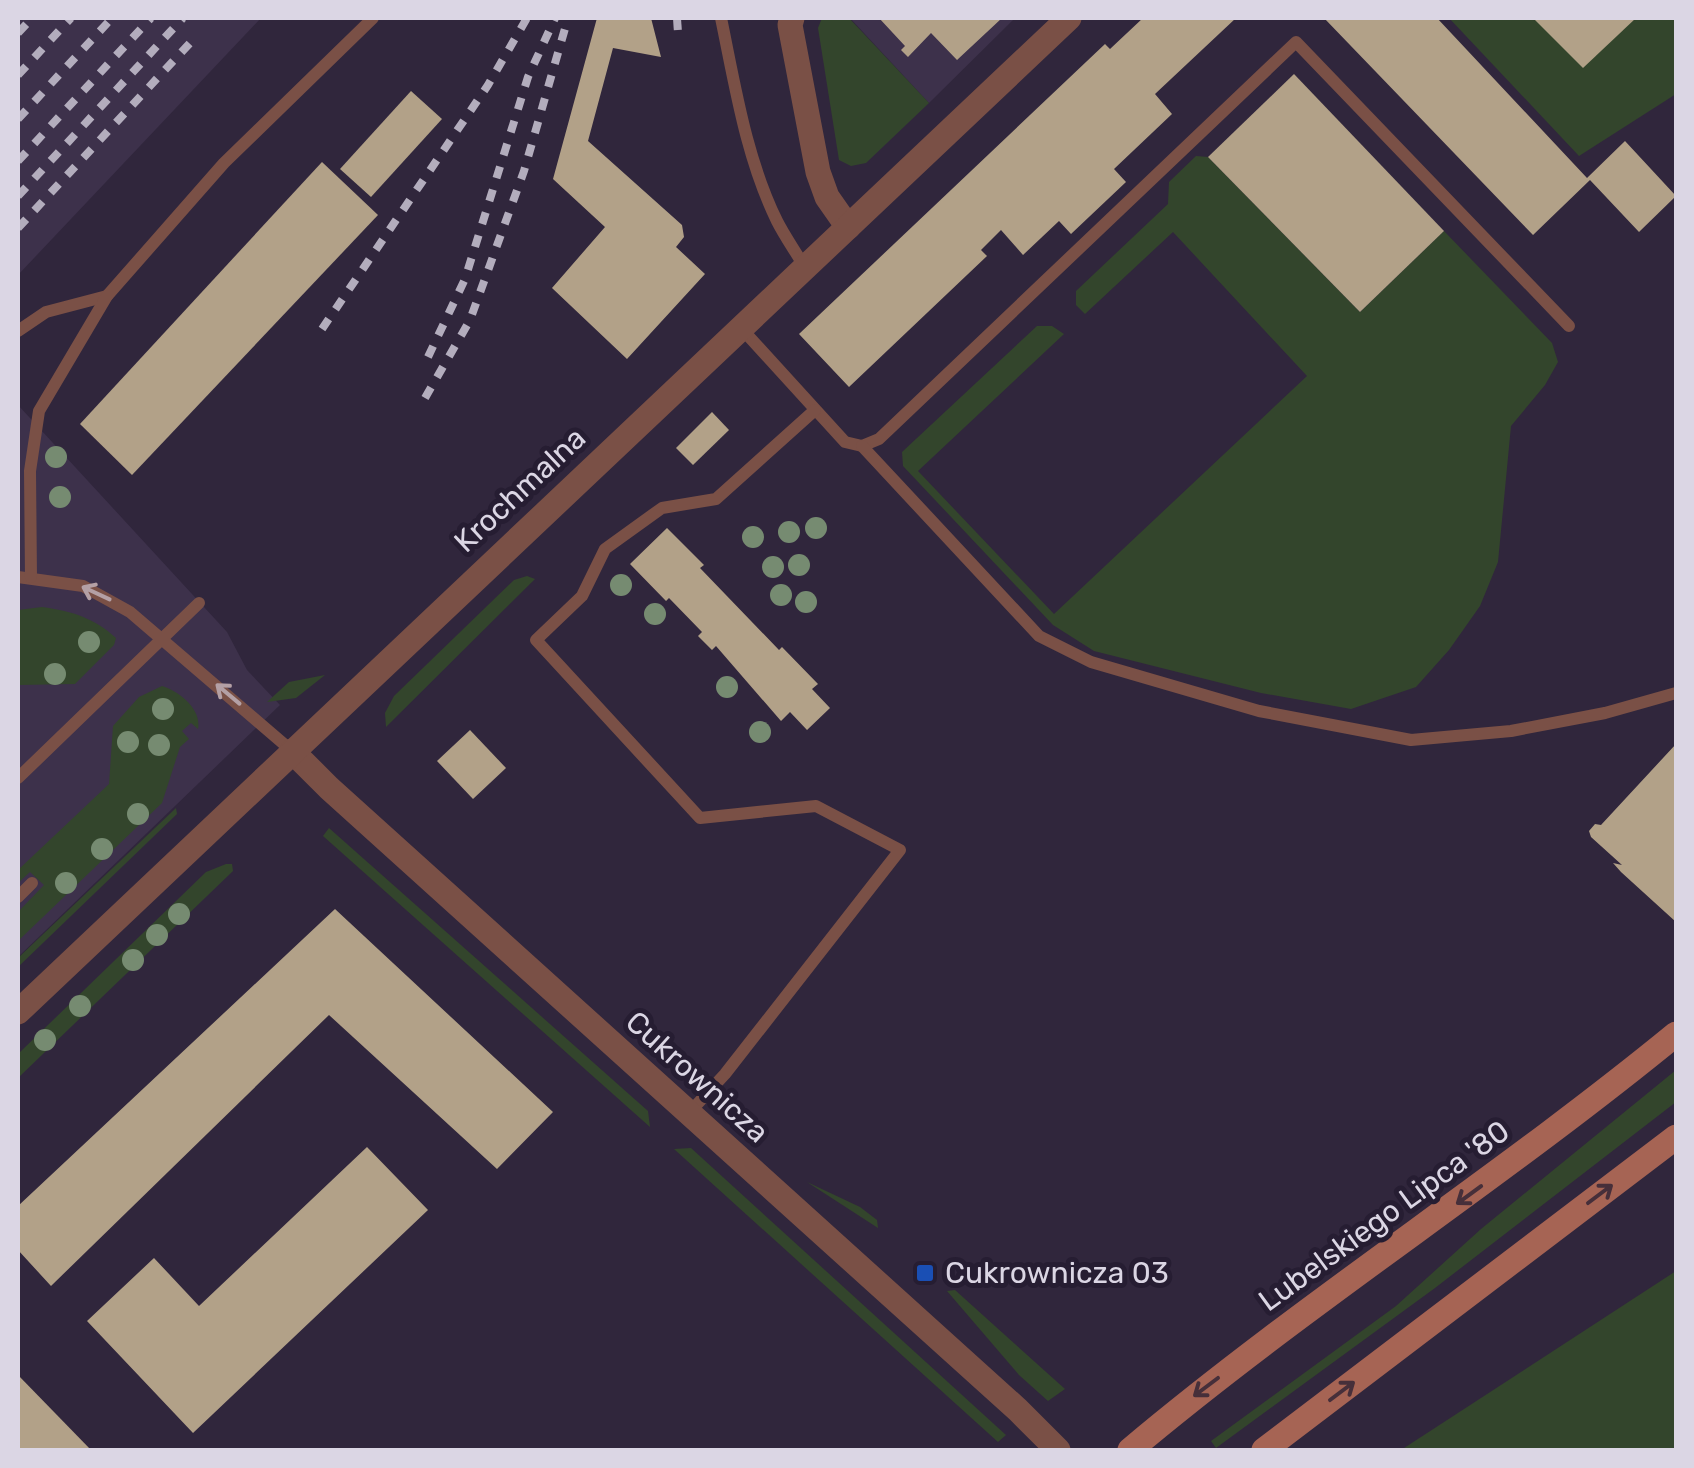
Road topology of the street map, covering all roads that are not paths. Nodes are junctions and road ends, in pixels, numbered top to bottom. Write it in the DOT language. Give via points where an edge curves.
graph roads {
  1 [pos="373,18"];
  2 [pos="721,18"];
  3 [pos="792,18"];
  4 [pos="1069,18"];
  5 [pos="848,227"];
  6 [pos="805,268"];
  7 [pos="106,296"];
  8 [pos="1570,326"];
  9 [pos="742,329"];
  10 [pos="18,331"];
  11 [pos="816,410"];
  12 [pos="862,446"];
  13 [pos="24,577"];
  14 [pos="198,603"];
  15 [pos="161,638"];
  16 [pos="1676,693"];
  17 [pos="292,751"];
  18 [pos="18,778"];
  19 [pos="32,883"];
  20 [pos="18,897"];
  21 [pos="18,1012"];
  22 [pos="1676,1034"];
  23 [pos="689,1113"];
  24 [pos="1676,1137"];
  25 [pos="1058,1450"];
  26 [pos="1130,1450"];
  27 [pos="1264,1450"];
  1 -- 7 [label="lane" via="224,162"];
  2 -- 6 [label="lane" via="760,180"];
  3 -- 5 [label="street" via="818,172"];
  4 -- 5 [label="street, Krochmalna"];
  5 -- 6 [label="street, Krochmalna"];
  6 -- 9 [label="street, Krochmalna"];
  7 -- 10 [label="lane" via="46,312"];
  7 -- 13 [label="lane" via="40,412"];
  8 -- 12 [label="lane" via="1296,42 879,439"];
  9 -- 11 [label="lane"];
  9 -- 17 [label="street, Krochmalna"];
  11 -- 12 [label="lane" via="845,442"];
  11 -- 23 [label="lane" via="716,499 662,508 606,548 582,596 536,640 700,818 816,806 900,850"];
  12 -- 16 [label="lane" via="1039,636 1092,662 1259,711 1411,740 1511,730"];
  15 -- 13 [label="lane, one-way" via="83,586"];
  14 -- 15 [label="lane"];
  17 -- 15 [label="lane, one-way"];
  15 -- 18 [label="lane"];
  17 -- 21 [label="street, Krochmalna"];
  17 -- 23 [label="street, Cukrownicza"];
  19 -- 20 [label="lane"];
  22 -- 26 [label="main road, Lubelskiego Lipca '80, one-way"];
  23 -- 25 [label="street, Cukrownicza"];
  27 -- 24 [label="main road, one-way"];
}
